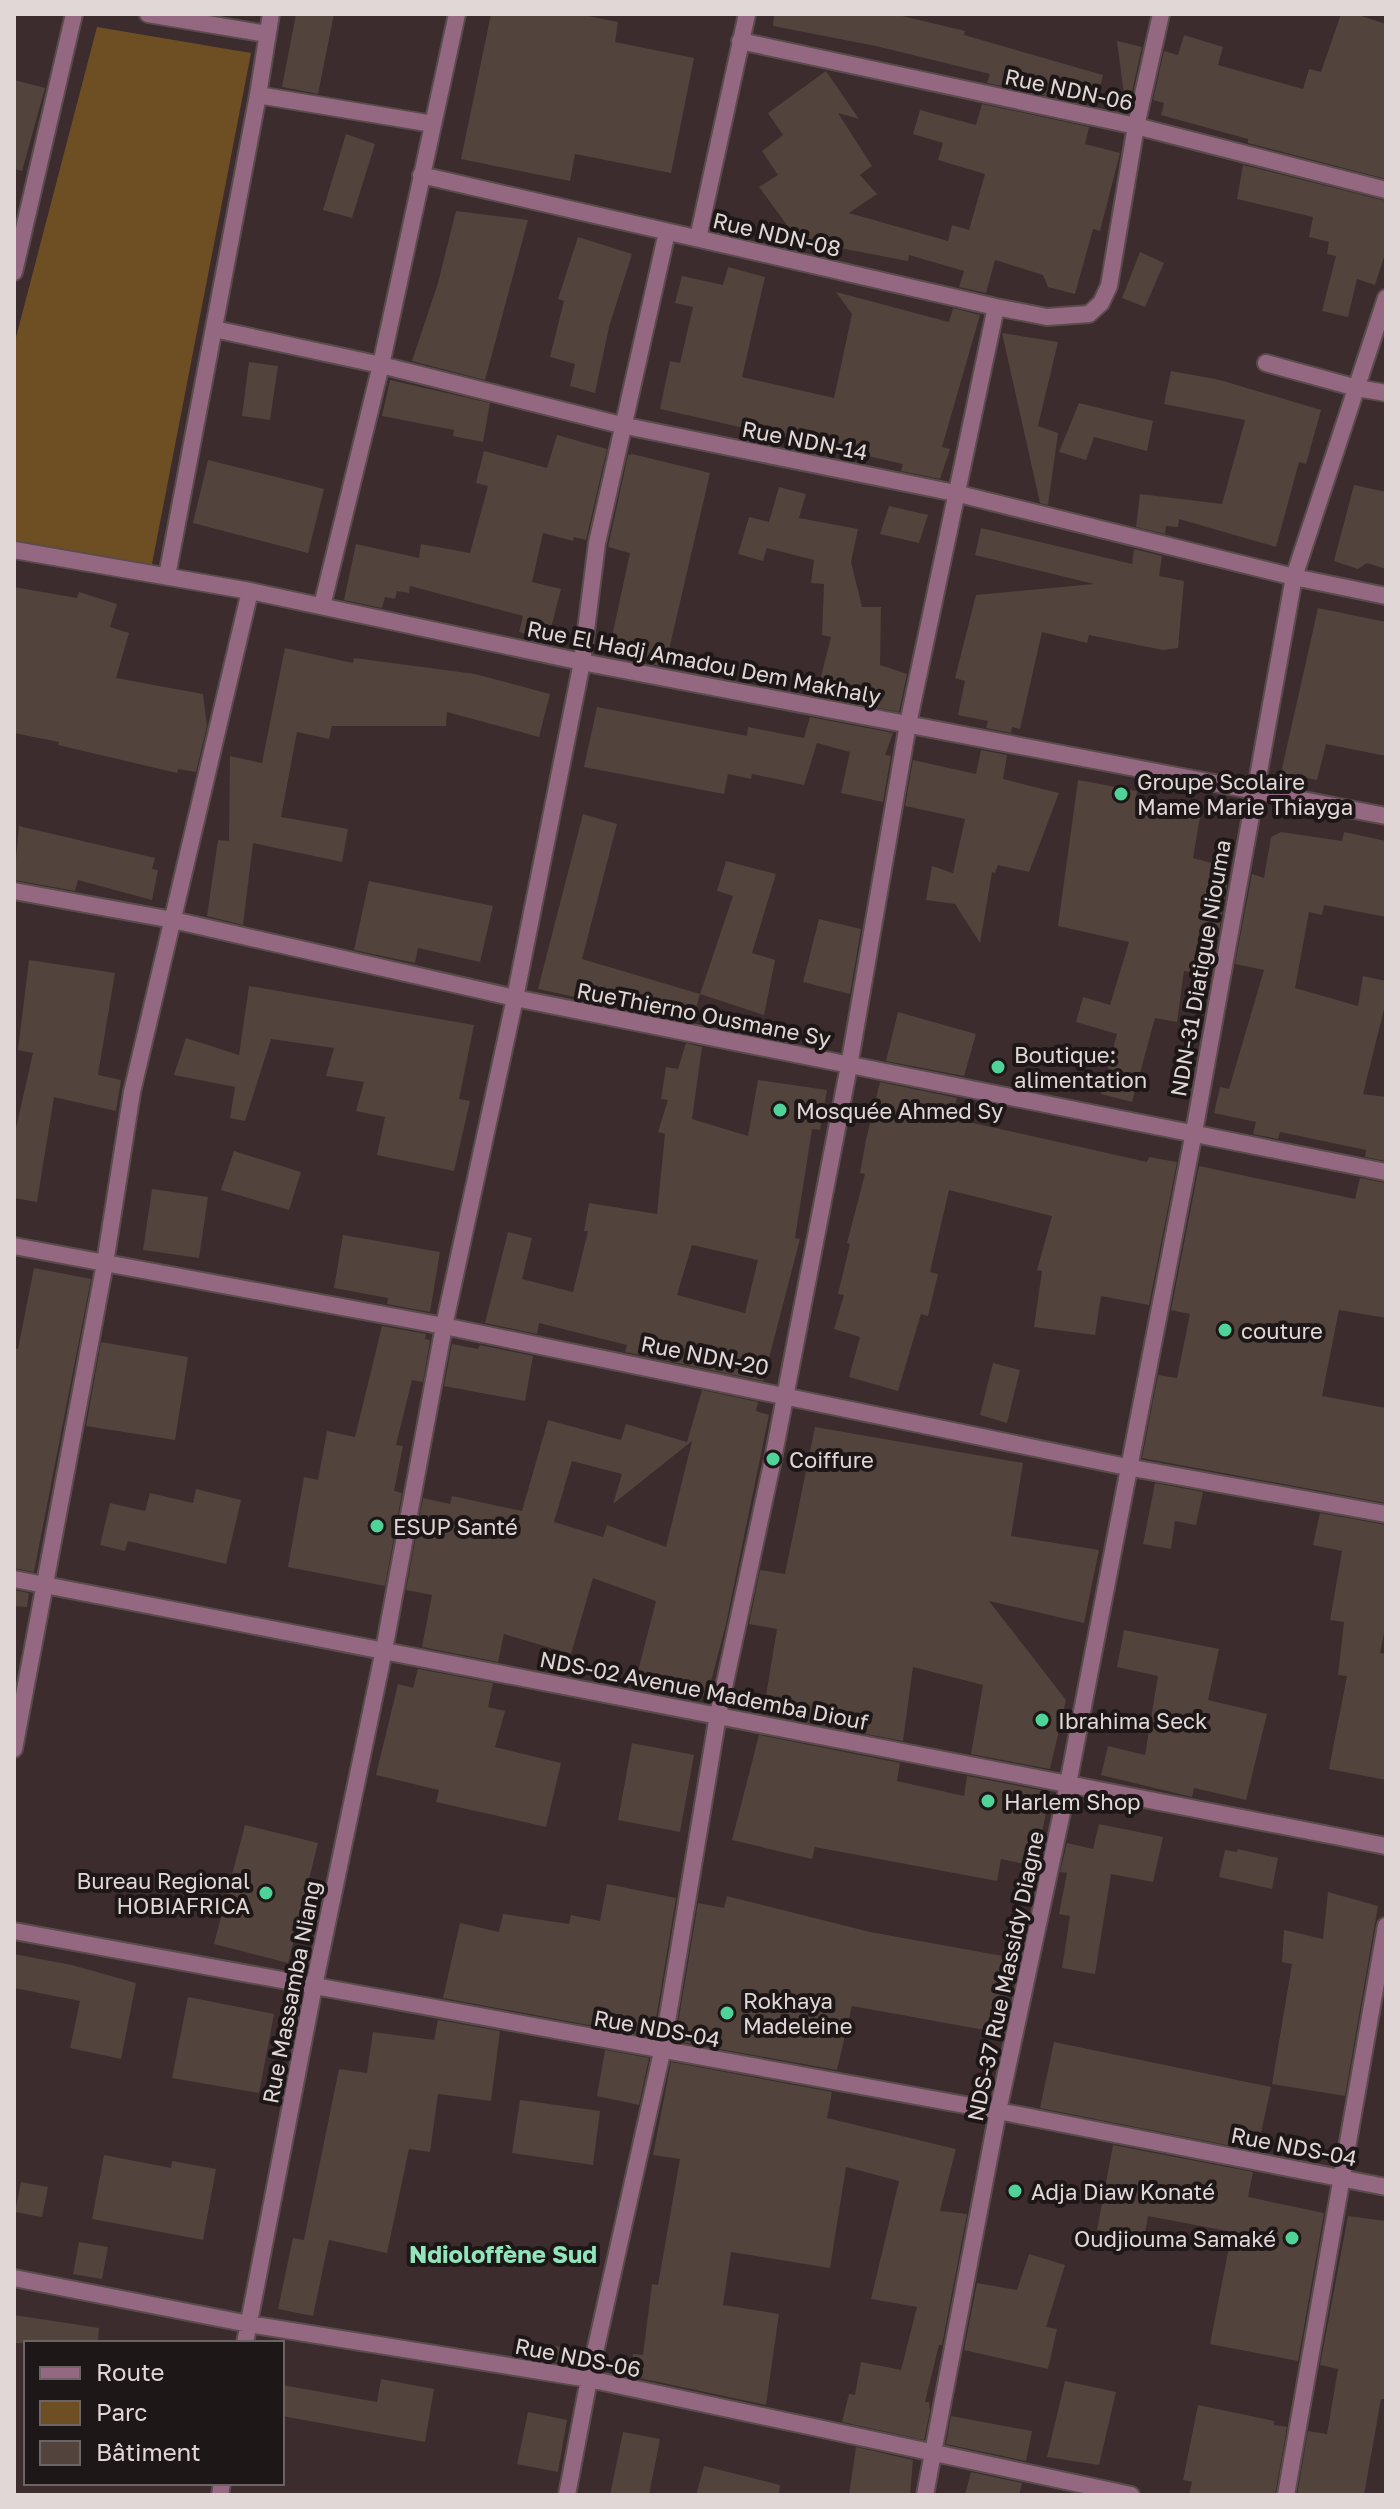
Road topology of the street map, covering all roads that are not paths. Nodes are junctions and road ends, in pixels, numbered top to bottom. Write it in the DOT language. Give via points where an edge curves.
graph roads {
  1 [pos="74,14"];
  2 [pos="148,14"];
  3 [pos="271,14"];
  4 [pos="457,14"];
  5 [pos="747,14"];
  6 [pos="1161,14"];
  7 [pos="267,34"];
  8 [pos="740,41"];
  9 [pos="258,95"];
  10 [pos="433,124"];
  11 [pos="1136,126"];
  12 [pos="421,175"];
  13 [pos="1386,190"];
  14 [pos="667,232"];
  15 [pos="698,238"];
  16 [pos="15,262"];
  17 [pos="1386,298"];
  18 [pos="996,307"];
  19 [pos="214,329"];
  20 [pos="1266,363"];
  21 [pos="381,365"];
  22 [pos="1357,388"];
  23 [pos="1386,393"];
  24 [pos="621,425"];
  25 [pos="955,493"];
  26 [pos="14,550"];
  27 [pos="167,576"];
  28 [pos="1294,577"];
  29 [pos="250,591"];
  30 [pos="1386,596"];
  31 [pos="322,606"];
  32 [pos="582,662"];
  33 [pos="908,724"];
  34 [pos="1253,792"];
  35 [pos="1386,816"];
  36 [pos="14,891"];
  37 [pos="173,920"];
  38 [pos="515,998"];
  39 [pos="849,1066"];
  40 [pos="1194,1132"];
  41 [pos="1386,1172"];
  42 [pos="14,1246"];
  43 [pos="105,1263"];
  44 [pos="444,1326"];
  45 [pos="786,1394"];
  46 [pos="1127,1467"];
  47 [pos="1386,1514"];
  48 [pos="14,1579"];
  49 [pos="45,1585"];
  50 [pos="384,1650"];
  51 [pos="718,1715"];
  52 [pos="14,1749"];
  53 [pos="1068,1784"];
  54 [pos="1386,1846"];
  55 [pos="1386,1926"];
  56 [pos="14,1931"];
  57 [pos="314,1986"];
  58 [pos="662,2052"];
  59 [pos="998,2111"];
  60 [pos="1341,2177"];
  61 [pos="1386,2187"];
  62 [pos="14,2278"];
  63 [pos="249,2324"];
  64 [pos="245,2341"];
  65 [pos="589,2379"];
  66 [pos="932,2455"];
  67 [pos="567,2495"];
  68 [pos="925,2495"];
  69 [pos="1131,2495"];
  70 [pos="1286,2495"];
  1 -- 16 [label="street"];
  2 -- 7 [label="street"];
  3 -- 7 [label="street"];
  4 -- 10 [label="street"];
  5 -- 8 [label="street"];
  6 -- 11 [label="street"];
  7 -- 9 [label="street"];
  8 -- 11 [label="street, Rue NDN-06"];
  8 -- 15 [label="street"];
  9 -- 10 [label="street"];
  9 -- 19 [label="street"];
  10 -- 12 [label="street"];
  11 -- 13 [label="street, Rue NDN-06"];
  11 -- 18 [label="street, Rue NDN-08" via="1109,286 1101,303 1089,314 1071,318"];
  12 -- 14 [label="street, Rue NDN-08"];
  12 -- 21 [label="street"];
  14 -- 15 [label="street, Rue NDN-08"];
  14 -- 24 [label="street, Rue Massamba Niang"];
  15 -- 18 [label="street, Rue NDN-08"];
  17 -- 22 [label="street, NDN-31 Diatigue Niouma"];
  18 -- 25 [label="street"];
  19 -- 21 [label="street, Rue NDN-14"];
  19 -- 27 [label="street"];
  20 -- 22 [label="street"];
  21 -- 24 [label="street, Rue NDN-14"];
  21 -- 31 [label="street"];
  22 -- 23 [label="street"];
  22 -- 28 [label="street, NDN-31 Diatigue Niouma"];
  24 -- 25 [label="street, Rue NDN-14"];
  24 -- 32 [label="street, Rue Massamba Niang" via="597,543"];
  25 -- 28 [label="street, Rue NDN-14"];
  25 -- 33 [label="street"];
  26 -- 27 [label="street, Rue El Hadj Amadou Dem Makhaly"];
  27 -- 29 [label="street, Rue El Hadj Amadou Dem Makhaly"];
  28 -- 30 [label="street, Rue NDN-14"];
  28 -- 34 [label="street, NDN-31 Diatigue Niouma"];
  29 -- 31 [label="street, Rue El Hadj Amadou Dem Makhaly"];
  29 -- 37 [label="street"];
  31 -- 32 [label="street, Rue El Hadj Amadou Dem Makhaly"];
  32 -- 33 [label="street, Rue El Hadj Amadou Dem Makhaly"];
  32 -- 38 [label="street, Rue Massamba Niang"];
  33 -- 34 [label="street, Rue El Hadj Amadou Dem Makhaly"];
  33 -- 39 [label="street"];
  34 -- 35 [label="street, Rue El Hadj Amadou Dem Makhaly"];
  34 -- 40 [label="street, NDN-31 Diatigue Niouma"];
  36 -- 37 [label="street, RueThierno Ousmane Sy"];
  37 -- 38 [label="street, RueThierno Ousmane Sy"];
  37 -- 43 [label="street" via="132,1092"];
  38 -- 39 [label="street, RueThierno Ousmane Sy"];
  38 -- 44 [label="street, Rue Massamba Niang"];
  39 -- 40 [label="street, RueThierno Ousmane Sy"];
  39 -- 45 [label="street"];
  40 -- 41 [label="street, RueThierno Ousmane Sy"];
  40 -- 46 [label="street, NDN-31 Diatigue Niouma"];
  42 -- 43 [label="street, Rue NDN-20"];
  43 -- 44 [label="street, Rue NDN-20"];
  43 -- 49 [label="street"];
  44 -- 45 [label="street, Rue NDN-20"];
  44 -- 50 [label="street, Rue Massamba Niang"];
  45 -- 46 [label="street, Rue NDN-20"];
  45 -- 51 [label="street"];
  46 -- 47 [label="street, Rue NDN-20"];
  46 -- 53 [label="street, NDS-37 Rue Massidy Diagne"];
  48 -- 49 [label="street, NDS-02 Avenue Mademba Diouf"];
  49 -- 50 [label="street, NDS-02 Avenue Mademba Diouf"];
  49 -- 52 [label="street"];
  50 -- 51 [label="street, NDS-02 Avenue Mademba Diouf"];
  50 -- 57 [label="street, Rue Massamba Niang"];
  51 -- 53 [label="street, NDS-02 Avenue Mademba Diouf"];
  51 -- 58 [label="street"];
  53 -- 54 [label="street, NDS-02 Avenue Mademba Diouf"];
  53 -- 59 [label="street, NDS-37 Rue Massidy Diagne"];
  55 -- 60 [label="street"];
  56 -- 57 [label="street, Rue NDS-04"];
  57 -- 58 [label="street, Rue NDS-04"];
  57 -- 63 [label="street, Rue Massamba Niang"];
  58 -- 59 [label="street, Rue NDS-04"];
  58 -- 65 [label="street"];
  59 -- 60 [label="street, Rue NDS-04"];
  59 -- 66 [label="street, NDS-37 Rue Massidy Diagne"];
  60 -- 61 [label="street, Rue NDS-04"];
  60 -- 70 [label="street"];
  62 -- 63 [label="street, Rue NDS-06"];
  63 -- 64 [label="street, Rue Massamba Niang"];
  63 -- 65 [label="street, Rue NDS-06"];
  65 -- 66 [label="street, Rue NDS-06"];
  65 -- 67 [label="street"];
  66 -- 68 [label="street, NDS-37 Rue Massidy Diagne"];
  66 -- 69 [label="street, Rue NDS-06"];
}
